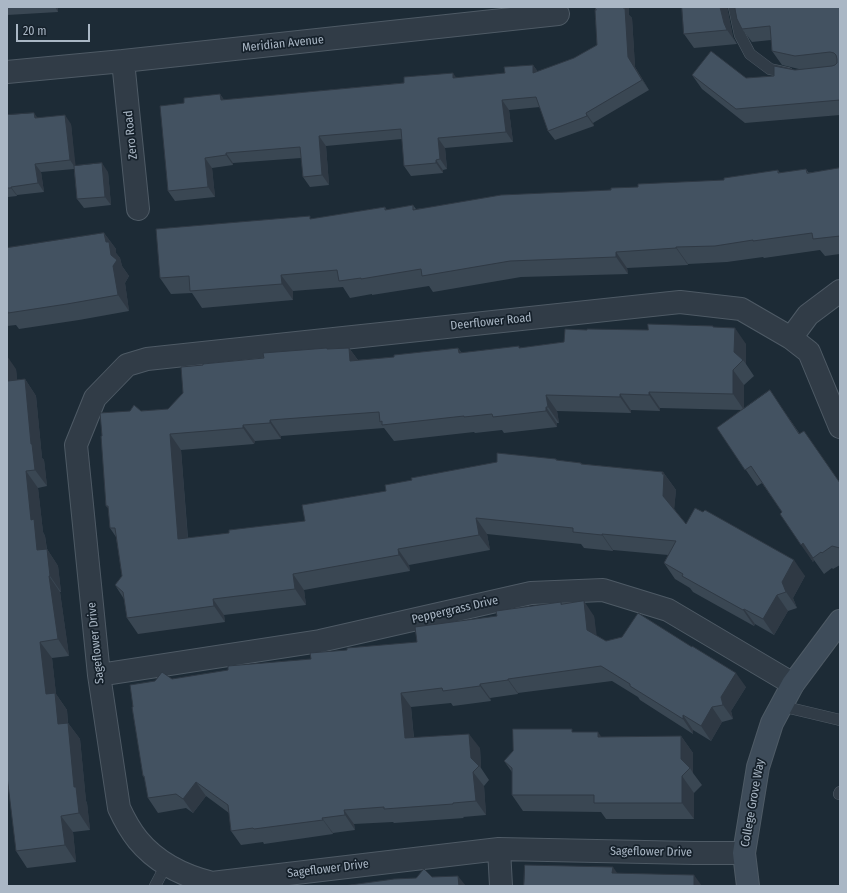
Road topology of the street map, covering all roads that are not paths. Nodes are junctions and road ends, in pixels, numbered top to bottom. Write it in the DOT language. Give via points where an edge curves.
graph roads {
  1 [pos="734,7"];
  2 [pos="558,14"];
  3 [pos="123,61"];
  4 [pos="7,72"];
  5 [pos="797,75"];
  6 [pos="138,209"];
  7 [pos="840,291"];
  8 [pos="791,338"];
  9 [pos="95,398"];
  10 [pos="840,427"];
  11 [pos="840,622"];
  12 [pos="99,675"];
  13 [pos="793,684"];
  14 [pos="781,706"];
  15 [pos="840,720"];
  16 [pos="499,849"];
  17 [pos="744,853"];
  18 [pos="166,865"];
  19 [pos="155,886"];
  20 [pos="500,886"];
  21 [pos="748,886"];
  1 -- 5 [label="lane" via="740,35 750,54 770,69"];
  2 -- 3 [label="street, Meridian Avenue"];
  3 -- 4 [label="street, Meridian Avenue"];
  3 -- 6 [label="street, Zero Road"];
  7 -- 8 [label="street" via="808,315"];
  8 -- 9 [label="street, Deerflower Road" via="740,309 680,302 147,359 127,365"];
  8 -- 10 [label="street, Deerflower Road" via="809,352"];
  9 -- 12 [label="street, Sageflower Drive" via="76,444"];
  11 -- 13 [label="street, College Grove Way"];
  12 -- 13 [label="street, Peppergrass Drive" via="320,641 531,593 603,590 668,610"];
  12 -- 18 [label="street, Sageflower Drive" via="119,808 138,840"];
  13 -- 14 [label="street, College Grove Way"];
  14 -- 15 [label="lane"];
  14 -- 17 [label="street, College Grove Way" via="772,723 758,767"];
  16 -- 17 [label="street, Sageflower Drive"];
  16 -- 18 [label="street, Sageflower Drive" via="212,883 180,873"];
  16 -- 20 [label="street"];
  17 -- 21 [label="street, College Grove Way"];
  18 -- 19 [label="lane"];
}
